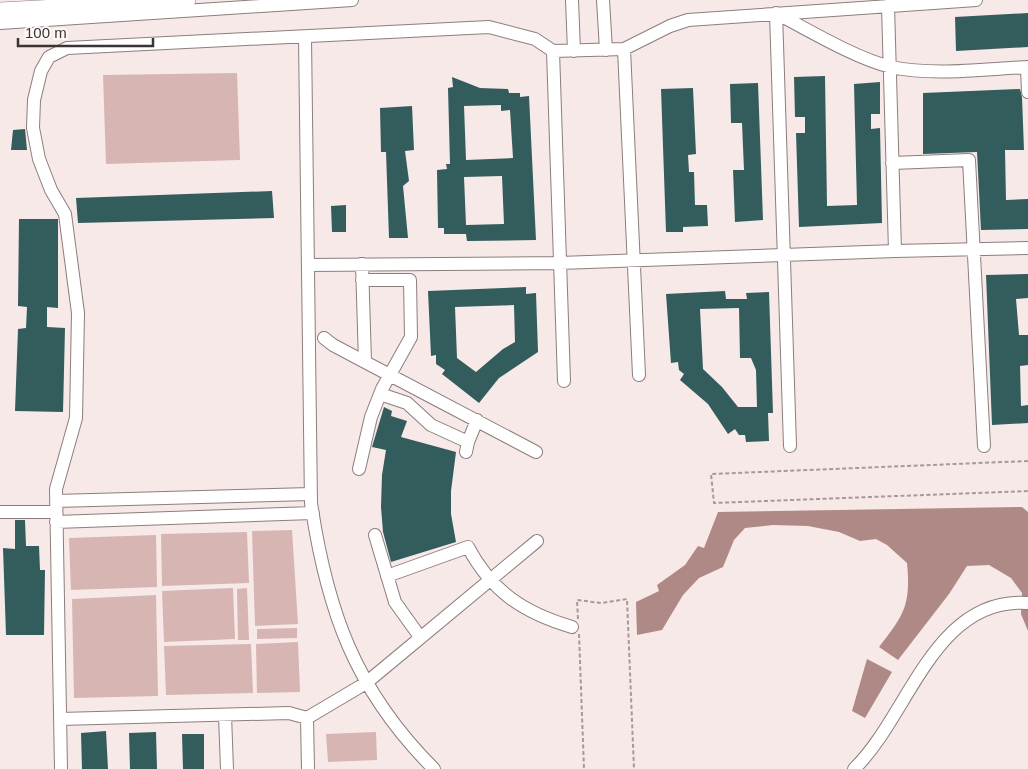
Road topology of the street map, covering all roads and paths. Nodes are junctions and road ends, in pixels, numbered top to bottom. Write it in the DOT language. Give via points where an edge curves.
graph roads {
  1 [pos="188,0"];
  2 [pos="352,0"];
  3 [pos="572,0"];
  4 [pos="603,0"];
  5 [pos="976,0"];
  6 [pos="888,6"];
  7 [pos="0,10"];
  8 [pos="776,13"];
  9 [pos="0,23"];
  10 [pos="305,38"];
  11 [pos="624,49"];
  12 [pos="606,50"];
  13 [pos="553,51"];
  14 [pos="574,51"];
  15 [pos="889,66"];
  16 [pos="1028,68"];
  17 [pos="1028,92"];
  18 [pos="892,163"];
  19 [pos="1028,248"];
  20 [pos="975,250"];
  21 [pos="895,251"];
  22 [pos="783,257"];
  23 [pos="633,260"];
  24 [pos="560,263"];
  25 [pos="362,264"];
  26 [pos="308,265"];
  27 [pos="362,280"];
  28 [pos="324,338"];
  29 [pos="365,362"];
  30 [pos="390,375"];
  31 [pos="639,375"];
  32 [pos="564,381"];
  33 [pos="380,394"];
  34 [pos="477,420"];
  35 [pos="790,446"];
  36 [pos="984,446"];
  37 [pos="536,452"];
  38 [pos="1028,462"];
  39 [pos="358,469"];
  40 [pos="1028,492"];
  41 [pos="311,494"];
  42 [pos="0,512"];
  43 [pos="56,512"];
  44 [pos="313,513"];
  45 [pos="375,535"];
  46 [pos="537,541"];
  47 [pos="387,576"];
  48 [pos="488,579"];
  49 [pos="1028,603"];
  50 [pos="576,625"];
  51 [pos="420,637"];
  52 [pos="366,683"];
  53 [pos="226,715"];
  54 [pos="307,718"];
  55 [pos="60,719"];
  56 [pos="61,769"];
  57 [pos="227,769"];
  58 [pos="308,769"];
  59 [pos="434,769"];
  60 [pos="584,769"];
  61 [pos="634,769"];
  62 [pos="854,769"];
  1 -- 7 [label="main road"];
  2 -- 9 [label="street"];
  3 -- 14 [label="street"];
  4 -- 12 [label="street"];
  5 -- 6 [label="street"];
  6 -- 8 [label="street"];
  6 -- 15 [label="street"];
  8 -- 11 [label="street" via="688,20"];
  8 -- 15 [label="street" via="844,48"];
  8 -- 22 [label="street"];
  10 -- 13 [label="street" via="489,27 535,39"];
  10 -- 26 [label="street"];
  10 -- 43 [label="street" via="289,35 67,48 49,57 40,71 33,128 39,159 65,214 78,313 76,418 56,489"];
  11 -- 12 [label="street"];
  11 -- 23 [label="street"];
  12 -- 14 [label="street"];
  13 -- 14 [label="street"];
  13 -- 24 [label="street"];
  15 -- 16 [label="street" via="930,71"];
  15 -- 18 [label="street"];
  16 -- 17 [label="street"];
  18 -- 20 [label="street" via="969,160"];
  18 -- 21 [label="street"];
  19 -- 20 [label="street"];
  20 -- 21 [label="street"];
  20 -- 36 [label="street"];
  21 -- 22 [label="street"];
  22 -- 23 [label="street"];
  22 -- 35 [label="street"];
  23 -- 24 [label="street"];
  23 -- 31 [label="street"];
  24 -- 25 [label="street"];
  24 -- 32 [label="street"];
  25 -- 26 [label="street"];
  25 -- 27 [label="street"];
  26 -- 41 [label="street"];
  27 -- 29 [label="street"];
  27 -- 30 [label="street" via="410,280 411,337"];
  28 -- 29 [label="street"];
  29 -- 30 [label="street"];
  30 -- 33 [label="street"];
  30 -- 34 [label="street"];
  33 -- 34 [label="street" via="407,403 431,425 467,447"];
  33 -- 39 [label="street" via="370,417"];
  34 -- 37 [label="street"];
  38 -- 40 [label="path" via="711,474 714,503"];
  41 -- 43 [label="street"];
  41 -- 44 [label="street"];
  42 -- 43 [label="street"];
  43 -- 44 [label="street"];
  43 -- 55 [label="street"];
  44 -- 52 [label="street" via="319,556 330,598"];
  45 -- 47 [label="street"];
  46 -- 48 [label="street"];
  47 -- 48 [label="street" via="468,547"];
  47 -- 51 [label="street" via="395,602"];
  48 -- 50 [label="street" via="528,611"];
  48 -- 51 [label="street"];
  49 -- 62 [label="street" via="1011,602 974,614 949,636 914,681 889,726"];
  50 -- 60 [label="path"];
  50 -- 61 [label="path" via="577,600 601,603 627,599"];
  51 -- 52 [label="street"];
  52 -- 54 [label="street"];
  52 -- 59 [label="street" via="416,752"];
  53 -- 54 [label="street" via="289,713"];
  53 -- 55 [label="street"];
  53 -- 57 [label="street"];
  54 -- 58 [label="street"];
  55 -- 56 [label="street"];
}
